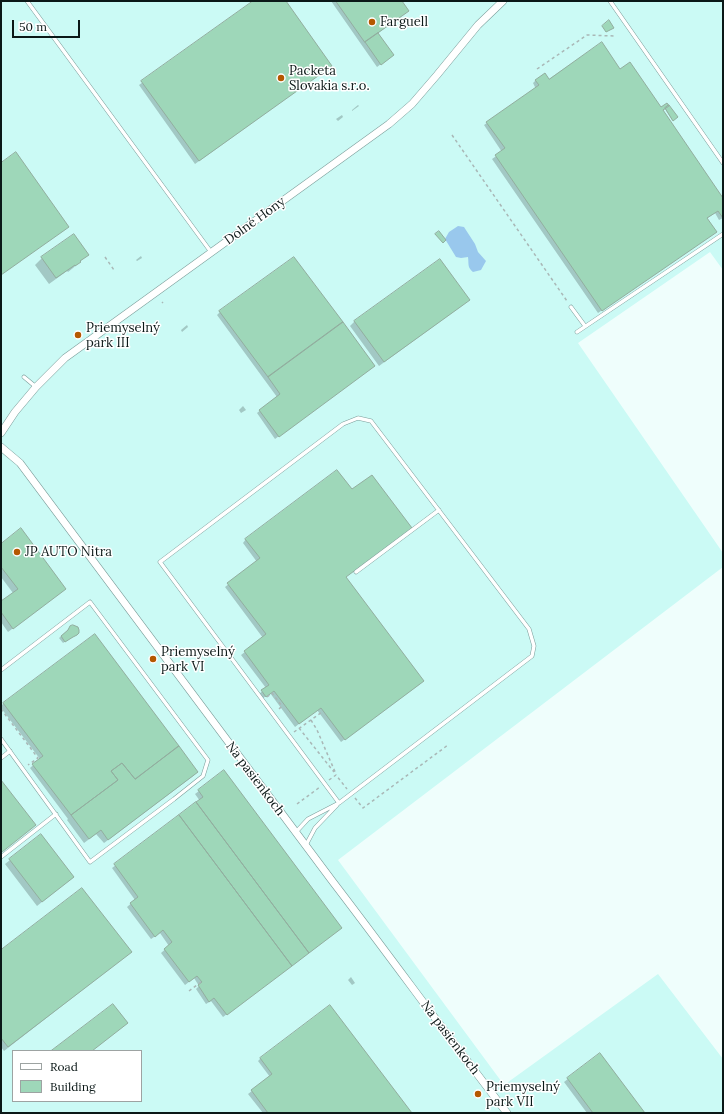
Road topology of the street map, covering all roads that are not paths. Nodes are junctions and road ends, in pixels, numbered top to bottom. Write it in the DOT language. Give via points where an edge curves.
graph roads {
  1 [pos="27,1"];
  2 [pos="503,1"];
  3 [pos="610,1"];
  4 [pos="723,163"];
  5 [pos="723,234"];
  6 [pos="211,252"];
  7 [pos="571,307"];
  8 [pos="585,326"];
  9 [pos="577,332"];
  10 [pos="24,377"];
  11 [pos="36,387"];
  12 [pos="1,433"];
  13 [pos="1,447"];
  14 [pos="439,510"];
  15 [pos="356,572"];
  16 [pos="1,670"];
  17 [pos="1,739"];
  18 [pos="10,751"];
  19 [pos="1,758"];
  20 [pos="339,802"];
  21 [pos="56,814"];
  22 [pos="296,832"];
  23 [pos="306,845"];
  24 [pos="1,857"];
  25 [pos="507,1113"];
  1 -- 6 [label="lane"];
  2 -- 6 [label="street, Dolné Hony" via="478,24 412,104 389,124"];
  3 -- 4 [label="lane"];
  5 -- 8 [label="lane"];
  6 -- 11 [label="street, Dolné Hony" via="65,358"];
  7 -- 8 [label="lane"];
  8 -- 9 [label="lane"];
  10 -- 11 [label="lane"];
  11 -- 12 [label="street, Dolné Hony"];
  13 -- 22 [label="street, Na pasienkoch" via="20,464"];
  14 -- 15 [label="lane"];
  14 -- 20 [label="lane" via="528,629 534,646 532,656"];
  14 -- 20 [label="lane" via="371,421 358,418 343,424 160,562"];
  16 -- 21 [label="lane" via="90,602 208,760 203,776 90,862"];
  17 -- 18 [label="lane"];
  18 -- 19 [label="lane"];
  18 -- 21 [label="lane"];
  20 -- 22 [label="lane" via="308,819"];
  20 -- 23 [label="lane" via="315,828"];
  21 -- 24 [label="lane"];
  22 -- 23 [label="street, Na pasienkoch"];
  23 -- 25 [label="street, Na pasienkoch"];
}
